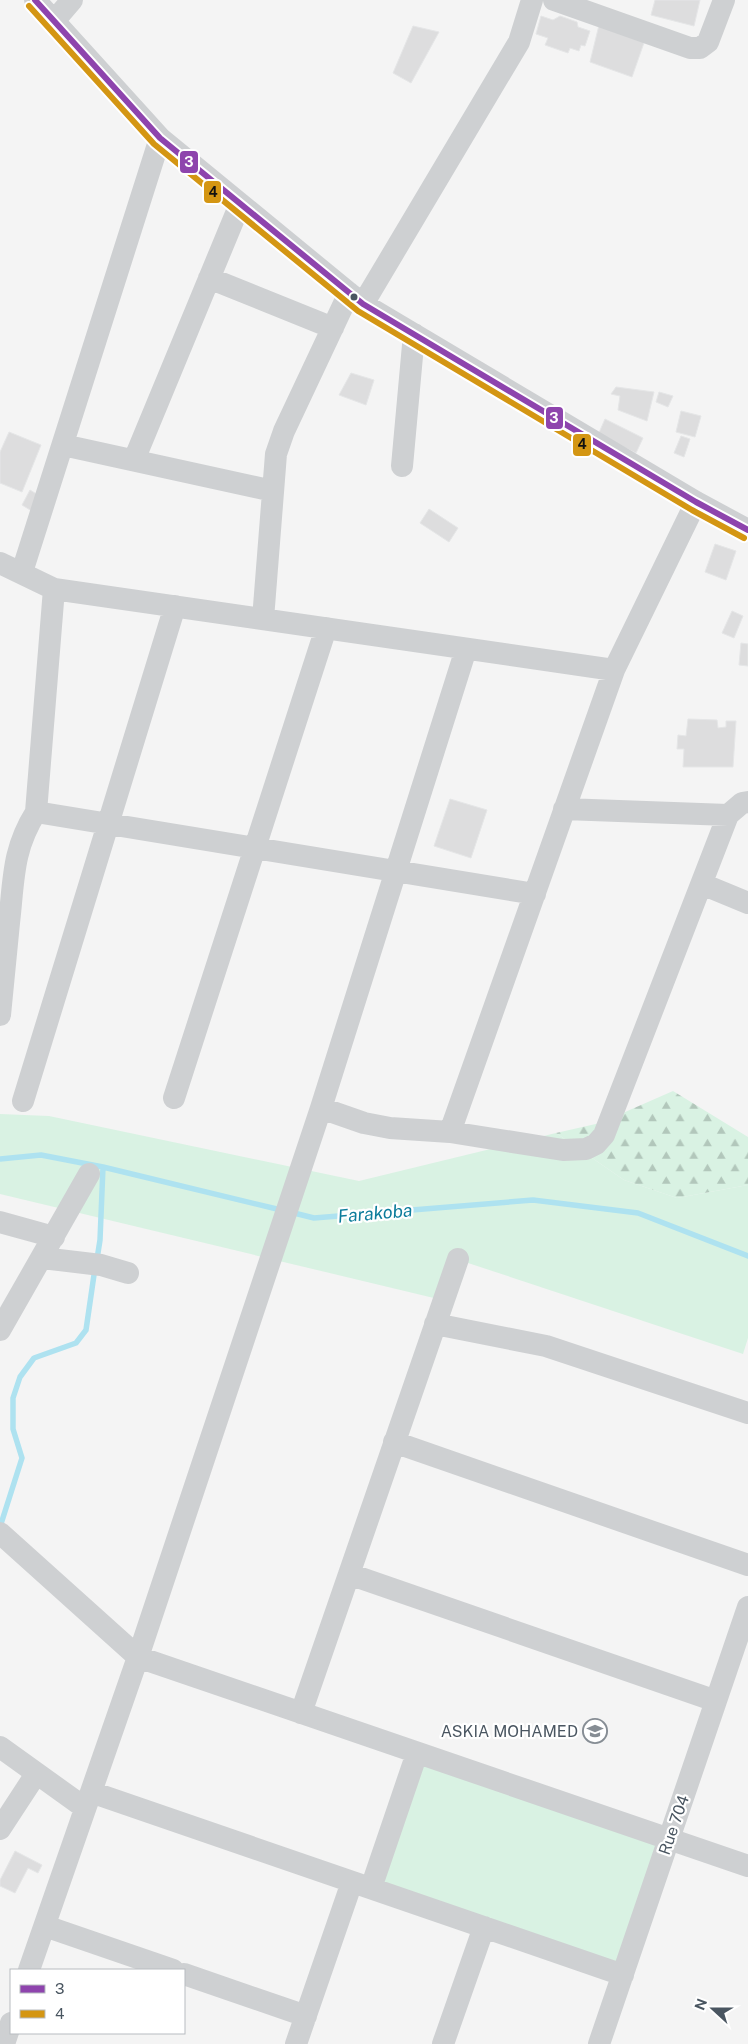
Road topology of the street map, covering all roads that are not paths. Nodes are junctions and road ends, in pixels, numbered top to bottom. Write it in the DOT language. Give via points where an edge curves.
graph roads {
  1 [pos="35,0"];
  2 [pos="72,0"];
  3 [pos="554,0"];
  4 [pos="724,0"];
  5 [pos="529,1"];
  6 [pos="54,21"];
  7 [pos="160,138"];
  8 [pos="240,204"];
  9 [pos="209,278"];
  10 [pos="356,298"];
  11 [pos="334,328"];
  12 [pos="414,334"];
  13 [pos="63,445"];
  14 [pos="134,460"];
  15 [pos="402,466"];
  16 [pos="273,491"];
  17 [pos="696,502"];
  18 [pos="748,530"];
  19 [pos="0,563"];
  20 [pos="22,572"];
  21 [pos="54,589"];
  22 [pos="175,606"];
  23 [pos="263,619"];
  24 [pos="326,628"];
  25 [pos="466,649"];
  26 [pos="614,670"];
  27 [pos="748,802"];
  28 [pos="564,809"];
  29 [pos="36,812"];
  30 [pos="728,815"];
  31 [pos="108,823"];
  32 [pos="254,847"];
  33 [pos="397,870"];
  34 [pos="702,884"];
  35 [pos="535,894"];
  36 [pos="748,903"];
  37 [pos="0,1015"];
  38 [pos="174,1098"];
  39 [pos="23,1101"];
  40 [pos="322,1108"];
  41 [pos="450,1132"];
  42 [pos="89,1174"];
  43 [pos="0,1222"];
  44 [pos="54,1237"];
  45 [pos="42,1258"];
  46 [pos="458,1259"];
  47 [pos="128,1273"];
  48 [pos="435,1324"];
  49 [pos="0,1330"];
  50 [pos="748,1414"];
  51 [pos="394,1442"];
  52 [pos="0,1533"];
  53 [pos="748,1565"];
  54 [pos="349,1574"];
  55 [pos="748,1607"];
  56 [pos="138,1657"];
  57 [pos="716,1701"];
  58 [pos="301,1713"];
  59 [pos="0,1747"];
  60 [pos="417,1753"];
  61 [pos="36,1774"];
  62 [pos="88,1800"];
  63 [pos="0,1829"];
  64 [pos="669,1840"];
  65 [pos="748,1866"];
  66 [pos="362,1885"];
  67 [pos="45,1926"];
  68 [pos="484,1927"];
  69 [pos="29,1969"];
  70 [pos="170,1969"];
  71 [pos="185,1974"];
  72 [pos="623,1975"];
  73 [pos="306,2016"];
  74 [pos="10,2026"];
  75 [pos="4,2044"];
  76 [pos="296,2044"];
  77 [pos="443,2044"];
  78 [pos="599,2044"];
  1 -- 6 [label="street"];
  2 -- 6 [label="street"];
  3 -- 4 [label="street" via="690,48 700,48 708,42"];
  5 -- 10 [label="street" via="519,42"];
  6 -- 7 [label="street"];
  7 -- 8 [label="street"];
  7 -- 13 [label="street"];
  8 -- 9 [label="street"];
  8 -- 10 [label="street"];
  9 -- 11 [label="street"];
  9 -- 14 [label="street"];
  10 -- 11 [label="street"];
  10 -- 12 [label="street"];
  11 -- 16 [label="street" via="284,431 276,454"];
  12 -- 15 [label="street"];
  12 -- 17 [label="street"];
  13 -- 14 [label="street"];
  13 -- 20 [label="street"];
  14 -- 16 [label="street"];
  16 -- 23 [label="street"];
  17 -- 18 [label="street"];
  17 -- 26 [label="street"];
  19 -- 20 [label="street"];
  20 -- 21 [label="street"];
  21 -- 22 [label="street"];
  21 -- 29 [label="street"];
  22 -- 23 [label="street"];
  22 -- 31 [label="street"];
  23 -- 24 [label="street"];
  24 -- 25 [label="street"];
  24 -- 32 [label="street"];
  25 -- 26 [label="street"];
  25 -- 33 [label="street"];
  26 -- 28 [label="street"];
  27 -- 30 [label="street"];
  28 -- 30 [label="street"];
  28 -- 35 [label="street"];
  29 -- 31 [label="street"];
  29 -- 37 [label="street" via="19,845 13,875"];
  30 -- 34 [label="street"];
  31 -- 32 [label="street"];
  31 -- 39 [label="street"];
  32 -- 33 [label="street"];
  32 -- 38 [label="street"];
  33 -- 35 [label="street"];
  33 -- 40 [label="street"];
  34 -- 36 [label="street"];
  34 -- 41 [label="street" via="604,1135 596,1144 586,1149 563,1150"];
  35 -- 41 [label="street"];
  40 -- 41 [label="street" via="364,1124"];
  40 -- 56 [label="street"];
  42 -- 44 [label="street"];
  43 -- 44 [label="street"];
  44 -- 45 [label="street"];
  45 -- 47 [label="street" via="94,1264"];
  45 -- 49 [label="street"];
  46 -- 48 [label="street"];
  48 -- 50 [label="street" via="546,1346"];
  48 -- 51 [label="street"];
  51 -- 53 [label="street"];
  51 -- 54 [label="street"];
  52 -- 56 [label="street"];
  54 -- 57 [label="street"];
  54 -- 58 [label="street"];
  55 -- 57 [label="street, Rue 704"];
  56 -- 58 [label="street"];
  56 -- 62 [label="street"];
  57 -- 64 [label="street, Rue 704"];
  58 -- 60 [label="street"];
  59 -- 61 [label="street"];
  60 -- 64 [label="street"];
  60 -- 66 [label="street"];
  61 -- 62 [label="street"];
  61 -- 63 [label="street"];
  62 -- 66 [label="street"];
  62 -- 67 [label="street"];
  64 -- 65 [label="street"];
  64 -- 72 [label="street, Rue 704"];
  66 -- 68 [label="street"];
  66 -- 73 [label="street"];
  67 -- 69 [label="street"];
  67 -- 70 [label="street"];
  68 -- 72 [label="street"];
  68 -- 77 [label="street"];
  71 -- 73 [label="street"];
  72 -- 78 [label="street, Rue 704"];
  73 -- 76 [label="street"];
  74 -- 75 [label="street"];
}
